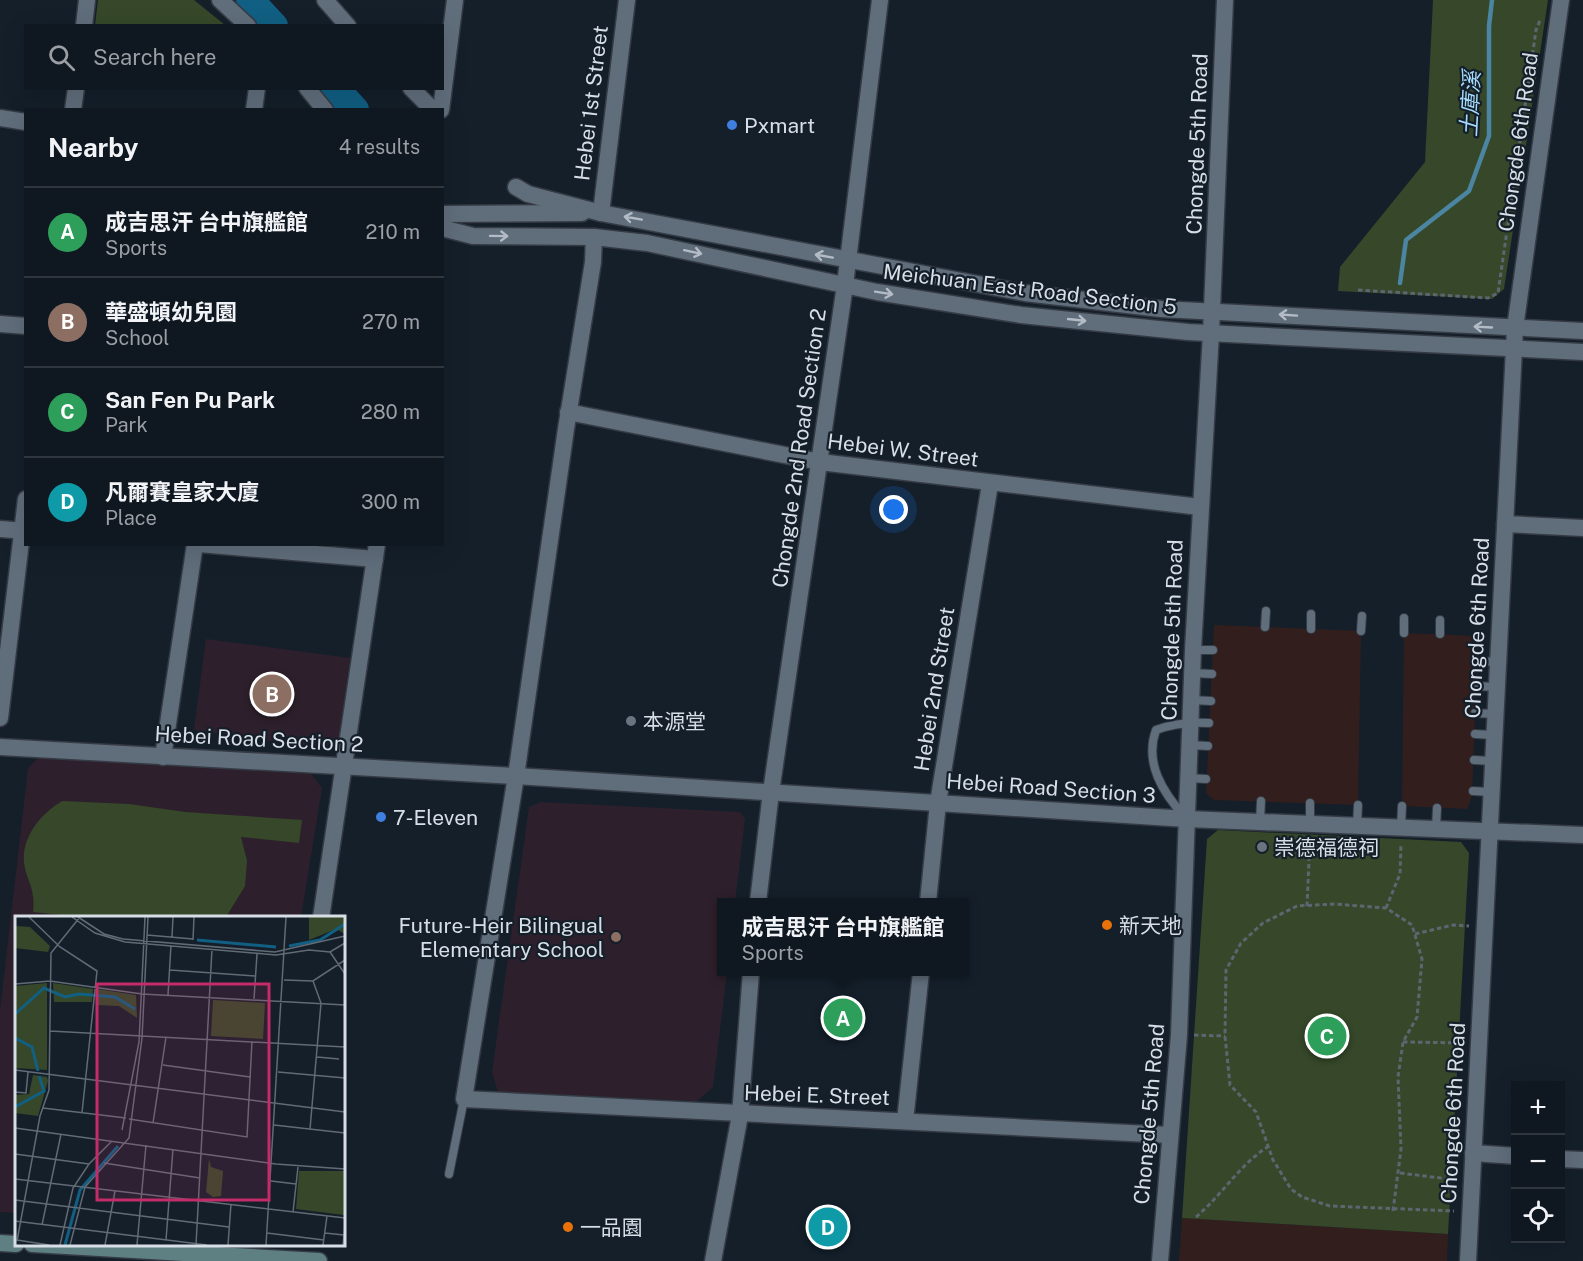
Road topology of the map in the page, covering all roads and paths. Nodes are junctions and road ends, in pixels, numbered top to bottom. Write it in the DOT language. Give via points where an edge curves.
graph roads {
  1 [pos="87,0"];
  2 [pos="220,0"];
  3 [pos="325,0"];
  4 [pos="454,0"];
  5 [pos="627,0"];
  6 [pos="880,0"];
  7 [pos="1226,0"];
  8 [pos="1561,0"];
  9 [pos="1544,10"];
  10 [pos="84,24"];
  11 [pos="246,24"];
  12 [pos="346,24"];
  13 [pos="444,85"];
  14 [pos="76,90"];
  15 [pos="257,90"];
  16 [pos="308,90"];
  17 [pos="413,90"];
  18 [pos="443,90"];
  19 [pos="73,108"];
  20 [pos="254,108"];
  21 [pos="323,108"];
  22 [pos="431,108"];
  23 [pos="441,108"];
  24 [pos="0,118"];
  25 [pos="24,122"];
  26 [pos="516,186"];
  27 [pos="600,213"];
  28 [pos="444,214"];
  29 [pos="444,229"];
  30 [pos="594,237"];
  31 [pos="848,261"];
  32 [pos="845,285"];
  33 [pos="1358,290"];
  34 [pos="1212,311"];
  35 [pos="0,324"];
  36 [pos="24,326"];
  37 [pos="1515,328"];
  38 [pos="1583,331"];
  39 [pos="1211,333"];
  40 [pos="1515,349"];
  41 [pos="1583,352"];
  42 [pos="568,412"];
  43 [pos="820,462"];
  44 [pos="990,484"];
  45 [pos="1200,507"];
  46 [pos="1505,525"];
  47 [pos="1583,528"];
  48 [pos="0,529"];
  49 [pos="24,531"];
  50 [pos="197,546"];
  51 [pos="242,546"];
  52 [pos="376,552"];
  53 [pos="1266,611"];
  54 [pos="1311,614"];
  55 [pos="1362,616"];
  56 [pos="1404,618"];
  57 [pos="1440,620"];
  58 [pos="1265,627"];
  59 [pos="1311,629"];
  60 [pos="1362,631"];
  61 [pos="1404,633"];
  62 [pos="1440,634"];
  63 [pos="1193,650"];
  64 [pos="1213,650"];
  65 [pos="1477,661"];
  66 [pos="1497,662"];
  67 [pos="1192,673"];
  68 [pos="1212,674"];
  69 [pos="1476,686"];
  70 [pos="1495,687"];
  71 [pos="1191,700"];
  72 [pos="1210,701"];
  73 [pos="1475,713"];
  74 [pos="1494,714"];
  75 [pos="0,718"];
  76 [pos="1191,722"];
  77 [pos="1209,723"];
  78 [pos="1475,734"];
  79 [pos="1493,735"];
  80 [pos="1190,745"];
  81 [pos="1208,746"];
  82 [pos="0,747"];
  83 [pos="164,757"];
  84 [pos="1474,760"];
  85 [pos="1491,761"];
  86 [pos="344,766"];
  87 [pos="516,776"];
  88 [pos="1189,778"];
  89 [pos="1206,779"];
  90 [pos="1473,791"];
  91 [pos="771,792"];
  92 [pos="1490,792"];
  93 [pos="1261,801"];
  94 [pos="938,803"];
  95 [pos="1310,803"];
  96 [pos="1358,805"];
  97 [pos="1402,806"];
  98 [pos="1437,808"];
  99 [pos="1187,819"];
  100 [pos="1260,822"];
  101 [pos="1310,824"];
  102 [pos="1358,826"];
  103 [pos="1401,828"];
  104 [pos="1436,829"];
  105 [pos="1488,831"];
  106 [pos="1583,835"];
  107 [pos="759,898"];
  108 [pos="928,898"];
  109 [pos="1307,906"];
  110 [pos="1386,908"];
  111 [pos="321,916"];
  112 [pos="1484,926"];
  113 [pos="1415,934"];
  114 [pos="751,976"];
  115 [pos="921,976"];
  116 [pos="1179,1035"];
  117 [pos="1225,1036"];
  118 [pos="1403,1042"];
  119 [pos="1479,1044"];
  120 [pos="464,1099"];
  121 [pos="740,1115"];
  122 [pos="905,1121"];
  123 [pos="1170,1135"];
  124 [pos="1269,1146"];
  125 [pos="1473,1154"];
  126 [pos="1511,1156"];
  127 [pos="1565,1159"];
  128 [pos="1583,1160"];
  129 [pos="1400,1173"];
  130 [pos="449,1174"];
  131 [pos="1472,1182"];
  132 [pos="1393,1210"];
  133 [pos="1471,1212"];
  134 [pos="1196,1217"];
  135 [pos="0,1243"];
  136 [pos="15,1244"];
  137 [pos="56,1246"];
  138 [pos="271,1255"];
  139 [pos="319,1261"];
  140 [pos="713,1261"];
  141 [pos="1160,1261"];
  142 [pos="1468,1261"];
  1 -- 10 [label="street"];
  2 -- 11 [label="street"];
  3 -- 12 [label="street"];
  4 -- 13 [label="street"];
  5 -- 27 [label="street, Hebei 1st Street"];
  6 -- 31 [label="street, Chongde 2nd Road Section 2"];
  7 -- 34 [label="street, Chongde 5th Road"];
  8 -- 37 [label="street, Chongde 6th Road"];
  9 -- 33 [label="path" via="1536,30 1498,293 1488,298"];
  14 -- 19 [label="street"];
  15 -- 20 [label="street"];
  16 -- 21 [label="street"];
  17 -- 22 [label="street"];
  18 -- 23 [label="street"];
  24 -- 25 [label="street"];
  26 -- 27 [label="street, Meichuan East Road Section 5" via="528,194"];
  27 -- 28 [label="street, Meichuan East Road Section 5"];
  31 -- 27 [label="street, Meichuan East Road Section 5, one-way"];
  29 -- 30 [label="street, Meichuan East Road Section 5, one-way" via="473,236"];
  30 -- 32 [label="street, Meichuan East Road Section 5, one-way" via="696,252"];
  30 -- 42 [label="street"];
  31 -- 32 [label="street, Chongde 2nd Road Section 2"];
  31 -- 34 [label="street, Meichuan East Road Section 5" via="1025,293"];
  32 -- 39 [label="street, Meichuan East Road Section 5, one-way" via="1021,315"];
  32 -- 43 [label="street, Chongde 2nd Road Section 2"];
  37 -- 34 [label="street, Meichuan East Road Section 5, one-way"];
  34 -- 39 [label="street, Chongde 5th Road"];
  35 -- 36 [label="street"];
  37 -- 38 [label="street, Meichuan East Road Section 5"];
  37 -- 40 [label="street, Chongde 6th Road"];
  39 -- 40 [label="street, Meichuan East Road Section 5"];
  39 -- 45 [label="street, Chongde 5th Road"];
  40 -- 41 [label="street, Meichuan East Road Section 5"];
  40 -- 46 [label="street, Chongde 6th Road"];
  42 -- 43 [label="street, Hebei W. Street"];
  42 -- 87 [label="street"];
  43 -- 44 [label="street, Hebei W. Street"];
  43 -- 91 [label="street, Chongde 2nd Road Section 2"];
  44 -- 45 [label="street, Hebei W. Street"];
  44 -- 94 [label="street, Hebei 2nd Street"];
  45 -- 63 [label="street, Chongde 5th Road"];
  46 -- 47 [label="street"];
  46 -- 66 [label="street, Chongde 6th Road"];
  48 -- 49 [label="street"];
  49 -- 75 [label="street"];
  50 -- 83 [label="street"];
  51 -- 52 [label="street"];
  52 -- 86 [label="street"];
  53 -- 58 [label="lane"];
  54 -- 59 [label="lane"];
  55 -- 60 [label="lane"];
  56 -- 61 [label="lane"];
  57 -- 62 [label="lane"];
  63 -- 64 [label="lane"];
  63 -- 67 [label="street, Chongde 5th Road"];
  65 -- 66 [label="lane"];
  66 -- 70 [label="street, Chongde 6th Road"];
  67 -- 68 [label="lane"];
  67 -- 71 [label="street, Chongde 5th Road"];
  69 -- 70 [label="lane"];
  70 -- 74 [label="street, Chongde 6th Road"];
  71 -- 72 [label="lane"];
  71 -- 76 [label="street, Chongde 5th Road"];
  73 -- 74 [label="lane"];
  74 -- 79 [label="street, Chongde 6th Road"];
  76 -- 77 [label="lane"];
  76 -- 80 [label="street, Chongde 5th Road"];
  76 -- 99 [label="lane" via="1156,730 1152,740 1153,767 1170,801"];
  78 -- 79 [label="lane"];
  79 -- 85 [label="street, Chongde 6th Road"];
  80 -- 81 [label="lane"];
  80 -- 88 [label="street, Chongde 5th Road"];
  82 -- 83 [label="street, Hebei Road Section 2"];
  83 -- 86 [label="street, Hebei Road Section 2"];
  84 -- 85 [label="lane"];
  85 -- 92 [label="street, Chongde 6th Road"];
  86 -- 87 [label="street, Hebei Road Section 2"];
  86 -- 111 [label="street"];
  87 -- 91 [label="street, Hebei Road Section 3"];
  87 -- 120 [label="street"];
  88 -- 89 [label="lane"];
  88 -- 99 [label="street, Chongde 5th Road"];
  90 -- 92 [label="lane"];
  91 -- 94 [label="street, Hebei Road Section 3"];
  91 -- 107 [label="street, Chongde 2nd Road Section 2"];
  92 -- 105 [label="street, Chongde 6th Road"];
  93 -- 100 [label="lane"];
  94 -- 99 [label="street, Hebei Road Section 3"];
  94 -- 108 [label="street, Hebei 2nd Street"];
  95 -- 101 [label="lane"];
  96 -- 102 [label="lane"];
  97 -- 103 [label="lane"];
  98 -- 104 [label="lane"];
  99 -- 100 [label="street, Hebei Road Section 3"];
  99 -- 116 [label="street, Chongde 5th Road"];
  100 -- 101 [label="street, Hebei Road Section 3"];
  101 -- 102 [label="street, Hebei Road Section 3"];
  101 -- 109 [label="path"];
  102 -- 103 [label="street, Hebei Road Section 3"];
  103 -- 104 [label="street, Hebei Road Section 3"];
  103 -- 110 [label="path" via="1400,874"];
  104 -- 105 [label="street, Hebei Road Section 3"];
  105 -- 106 [label="street, Hebei Road Section 3"];
  105 -- 112 [label="street, Chongde 6th Road"];
  109 -- 110 [label="path"];
  109 -- 117 [label="path" via="1297,906 1263,923 1240,943 1226,970"];
  110 -- 113 [label="path" via="1412,925"];
  112 -- 113 [label="path" via="1454,925"];
  112 -- 119 [label="street, Chongde 6th Road"];
  113 -- 118 [label="path" via="1422,959 1417,1017"];
  114 -- 121 [label="street"];
  115 -- 122 [label="street"];
  116 -- 117 [label="path"];
  116 -- 123 [label="street, Chongde 5th Road"];
  117 -- 124 [label="path" via="1230,1085 1256,1112"];
  118 -- 119 [label="path"];
  118 -- 129 [label="path" via="1398,1077"];
  119 -- 125 [label="street, Chongde 6th Road"];
  120 -- 121 [label="street, Hebei E. Street"];
  120 -- 130 [label="lane"];
  121 -- 122 [label="street, Hebei E. Street"];
  121 -- 140 [label="street"];
  122 -- 123 [label="street, Hebei E. Street"];
  123 -- 141 [label="street, Chongde 5th Road"];
  124 -- 132 [label="path" via="1285,1179 1302,1197 1330,1206"];
  124 -- 134 [label="path" via="1258,1152"];
  125 -- 126 [label="street"];
  125 -- 131 [label="street, Chongde 6th Road"];
  127 -- 128 [label="street"];
  129 -- 131 [label="path"];
  129 -- 132 [label="path"];
  131 -- 133 [label="street, Chongde 6th Road"];
  132 -- 133 [label="path"];
  133 -- 142 [label="street, Chongde 6th Road"];
  135 -- 136 [label="main road"];
  137 -- 138 [label="main road"];
  138 -- 139 [label="main road"];
}
